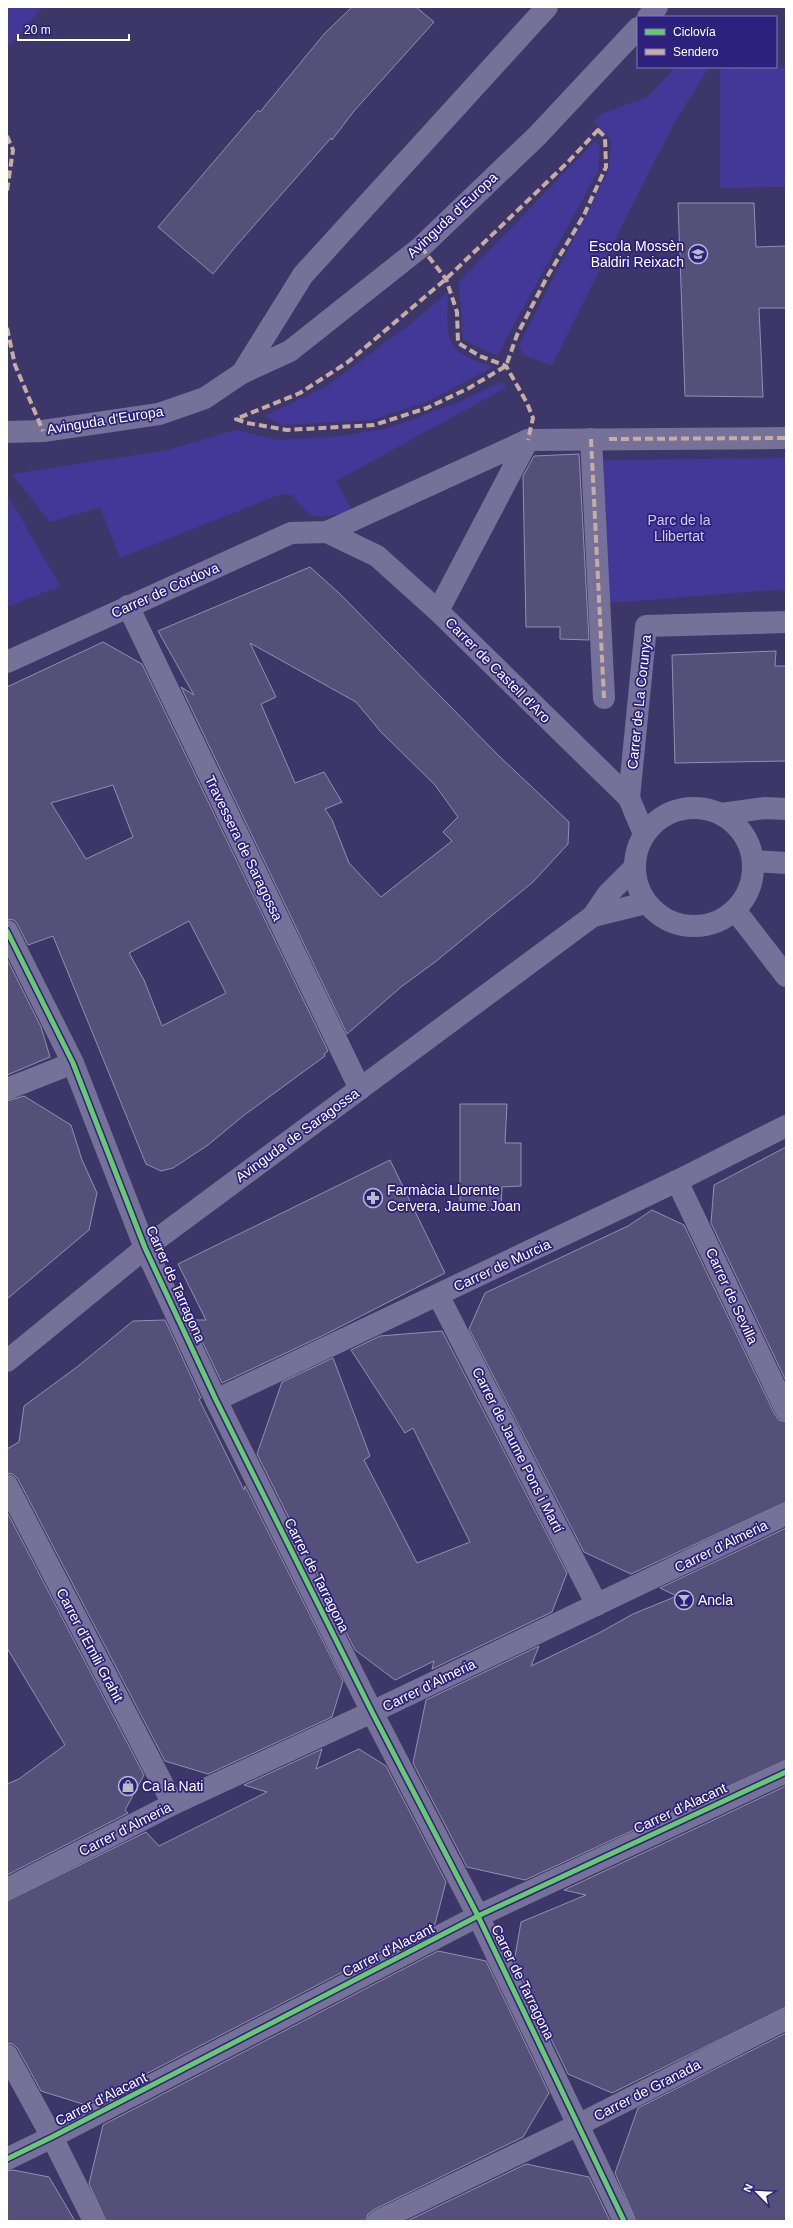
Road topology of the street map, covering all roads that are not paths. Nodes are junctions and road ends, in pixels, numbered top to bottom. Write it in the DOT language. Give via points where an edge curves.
graph roads {
  1 [pos="547,7"];
  2 [pos="657,7"];
  3 [pos="649,16"];
  4 [pos="637,29"];
  5 [pos="242,373"];
  6 [pos="7,432"];
  7 [pos="786,438"];
  8 [pos="528,440"];
  9 [pos="590,440"];
  10 [pos="327,532"];
  11 [pos="128,606"];
  12 [pos="438,610"];
  13 [pos="786,622"];
  14 [pos="7,662"];
  15 [pos="604,698"];
  16 [pos="629,798"];
  17 [pos="786,809"];
  18 [pos="721,814"];
  19 [pos="644,834"];
  20 [pos="753,861"];
  21 [pos="786,863"];
  22 [pos="634,868"];
  23 [pos="646,903"];
  24 [pos="735,910"];
  25 [pos="593,916"];
  26 [pos="7,931"];
  27 [pos="786,976"];
  28 [pos="73,1063"];
  29 [pos="7,1089"];
  30 [pos="360,1089"];
  31 [pos="786,1126"];
  32 [pos="677,1181"];
  33 [pos="145,1248"];
  34 [pos="438,1295"];
  35 [pos="7,1361"];
  36 [pos="216,1400"];
  37 [pos="786,1410"];
  38 [pos="7,1486"];
  39 [pos="786,1514"];
  40 [pos="598,1605"];
  41 [pos="372,1712"];
  42 [pos="786,1772"];
  43 [pos="173,1804"];
  44 [pos="7,1889"];
  45 [pos="478,1916"];
  46 [pos="786,2019"];
  47 [pos="7,2055"];
  48 [pos="578,2125"];
  49 [pos="52,2137"];
  50 [pos="7,2159"];
  51 [pos="94,2221"];
  52 [pos="378,2221"];
  53 [pos="624,2221"];
  1 -- 5 [label="street, Avinguda d'Europa" via="303,276"];
  2 -- 3 [label="street"];
  4 -- 5 [label="street, Avinguda d'Europa" via="537,136 421,247 290,351"];
  5 -- 6 [label="street, Avinguda d'Europa" via="205,398 159,414 43,431"];
  7 -- 9 [label="street"];
  8 -- 9 [label="street"];
  8 -- 10 [label="street"];
  8 -- 12 [label="street"];
  9 -- 15 [label="street"];
  10 -- 11 [label="street, Carrer de Còrdova" via="291,533"];
  10 -- 12 [label="street, Carrer de Castell d'Aro" via="377,556"];
  11 -- 14 [label="street, Carrer de Còrdova"];
  11 -- 30 [label="street, Travessera de Saragossa"];
  12 -- 16 [label="street, Carrer de Castell d'Aro"];
  13 -- 16 [label="street, Carrer de La Corunya" via="646,626"];
  16 -- 19 [label="street, Carrer de Castell d'Aro"];
  17 -- 18 [label="street" via="765,808"];
  18 -- 19 [label="street" via="704,808 679,810 663,816"];
  18 -- 20 [label="street" via="743,833"];
  19 -- 22 [label="street" via="635,856"];
  20 -- 21 [label="street"];
  20 -- 24 [label="street" via="750,887"];
  22 -- 23 [label="street" via="637,886"];
  22 -- 25 [label="street, Avinguda de Saragossa" via="608,894"];
  23 -- 24 [label="street" via="670,922 689,926 709,925"];
  23 -- 25 [label="street, Avinguda de Saragossa"];
  24 -- 27 [label="street"];
  25 -- 30 [label="street, Avinguda de Saragossa"];
  26 -- 28 [label="street, Carrer de Tarragona"];
  28 -- 29 [label="street"];
  28 -- 33 [label="street, Carrer de Tarragona"];
  30 -- 33 [label="street, Avinguda de Saragossa"];
  31 -- 32 [label="street, Carrer de Murcia"];
  32 -- 34 [label="street, Carrer de Murcia"];
  32 -- 37 [label="street, Carrer de Sevilla"];
  33 -- 35 [label="street, Avinguda de Saragossa"];
  33 -- 36 [label="street, Carrer de Tarragona"];
  34 -- 36 [label="street, Carrer de Murcia"];
  34 -- 40 [label="street, Carrer de Jaume Pons i Martí"];
  36 -- 41 [label="street, Carrer de Tarragona"];
  38 -- 43 [label="street, Carrer d'Emili Grahit"];
  39 -- 40 [label="street, Carrer d'Almeria"];
  40 -- 41 [label="street, Carrer d'Almeria"];
  41 -- 43 [label="street, Carrer d'Almeria"];
  41 -- 45 [label="street, Carrer de Tarragona"];
  42 -- 45 [label="street, Carrer d'Alacant"];
  43 -- 44 [label="street, Carrer d'Almeria"];
  45 -- 48 [label="street, Carrer de Tarragona"];
  45 -- 49 [label="street, Carrer d'Alacant"];
  46 -- 48 [label="street, Carrer de Granada"];
  47 -- 49 [label="street"];
  48 -- 52 [label="street, Carrer de Granada"];
  48 -- 53 [label="street, Carrer de Tarragona"];
  49 -- 50 [label="street, Carrer d'Alacant"];
  49 -- 51 [label="street"];
}
